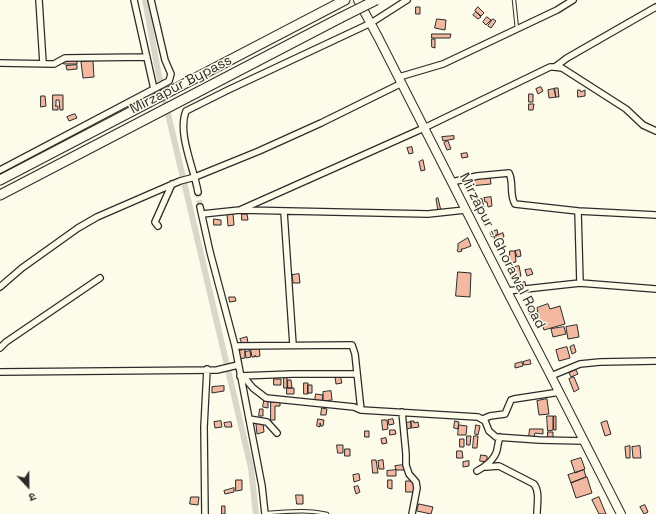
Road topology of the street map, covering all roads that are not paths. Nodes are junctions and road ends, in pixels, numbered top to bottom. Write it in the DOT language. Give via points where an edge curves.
graph roads {
  1 [pos="39,0"];
  2 [pos="134,0"];
  3 [pos="151,0"];
  4 [pos="345,0"];
  5 [pos="358,0"];
  6 [pos="376,0"];
  7 [pos="407,0"];
  8 [pos="514,0"];
  9 [pos="573,0"];
  10 [pos="656,7"];
  11 [pos="371,23"];
  12 [pos="517,29"];
  13 [pos="147,57"];
  14 [pos="0,63"];
  15 [pos="43,63"];
  16 [pos="555,66"];
  17 [pos="400,80"];
  18 [pos="157,88"];
  19 [pos="424,128"];
  20 [pos="656,131"];
  21 [pos="0,170"];
  22 [pos="195,177"];
  23 [pos="0,180"];
  24 [pos="452,182"];
  25 [pos="172,184"];
  26 [pos="198,192"];
  27 [pos="0,195"];
  28 [pos="200,207"];
  29 [pos="240,210"];
  30 [pos="465,210"];
  31 [pos="578,211"];
  32 [pos="284,212"];
  33 [pos="202,214"];
  34 [pos="656,215"];
  35 [pos="158,226"];
  36 [pos="100,278"];
  37 [pos="580,283"];
  38 [pos="0,287"];
  39 [pos="656,288"];
  40 [pos="507,291"];
  41 [pos="293,345"];
  42 [pos="235,346"];
  43 [pos="0,348"];
  44 [pos="656,361"];
  45 [pos="238,365"];
  46 [pos="207,369"];
  47 [pos="0,372"];
  48 [pos="356,374"];
  49 [pos="241,376"];
  50 [pos="552,376"];
  51 [pos="560,392"];
  52 [pos="361,410"];
  53 [pos="402,412"];
  54 [pos="249,419"];
  55 [pos="483,419"];
  56 [pos="277,433"];
  57 [pos="500,437"];
  58 [pos="584,441"];
  59 [pos="486,467"];
  60 [pos="478,471"];
  61 [pos="205,514"];
  62 [pos="265,514"];
  63 [pos="327,514"];
  64 [pos="412,514"];
  65 [pos="537,514"];
  66 [pos="621,514"];
  1 -- 15 [label="street"];
  2 -- 13 [label="street"];
  3 -- 18 [label="street" via="165,60 171,72 169,81"];
  4 -- 23 [label="highway, Mirzapur Bypass"];
  5 -- 11 [label="main road, Mirzapur - Ghorawal Road"];
  6 -- 27 [label="highway, Mirzapur Bypass, bridge"];
  7 -- 11 [label="street"];
  8 -- 12 [label="lane"];
  9 -- 12 [label="street"];
  10 -- 16 [label="street"];
  11 -- 17 [label="main road, Mirzapur - Ghorawal Road"];
  11 -- 22 [label="street" via="186,111 184,136"];
  12 -- 17 [label="street" via="443,64"];
  13 -- 15 [label="street" via="65,58 54,64"];
  13 -- 18 [label="street"];
  14 -- 15 [label="street"];
  16 -- 19 [label="street"];
  16 -- 20 [label="street" via="562,68 626,110 643,125"];
  17 -- 19 [label="main road, Mirzapur - Ghorawal Road"];
  17 -- 22 [label="street" via="321,123"];
  18 -- 21 [label="street"];
  19 -- 24 [label="main road, Mirzapur - Ghorawal Road"];
  19 -- 29 [label="street"];
  22 -- 25 [label="street"];
  22 -- 26 [label="street"];
  24 -- 30 [label="main road, Mirzapur - Ghorawal Road"];
  24 -- 31 [label="street" via="477,176 509,173 515,204"];
  25 -- 35 [label="street" via="155,222"];
  25 -- 38 [label="street" via="96,217 22,268"];
  28 -- 33 [label="street"];
  29 -- 32 [label="street"];
  29 -- 33 [label="street"];
  30 -- 32 [label="street" via="428,214"];
  30 -- 40 [label="main road, Mirzapur - Ghorawal Road"];
  31 -- 34 [label="street"];
  31 -- 37 [label="street"];
  32 -- 41 [label="street"];
  33 -- 42 [label="street"];
  36 -- 43 [label="street"];
  37 -- 39 [label="street"];
  37 -- 40 [label="street"];
  40 -- 50 [label="main road, Mirzapur - Ghorawal Road"];
  41 -- 42 [label="street"];
  41 -- 48 [label="street" via="352,344"];
  42 -- 45 [label="street"];
  44 -- 50 [label="street" via="580,364"];
  45 -- 46 [label="street" via="217,370"];
  45 -- 49 [label="street"];
  46 -- 47 [label="street"];
  46 -- 61 [label="street" via="204,427"];
  48 -- 49 [label="street"];
  48 -- 52 [label="street"];
  49 -- 52 [label="street" via="266,398 354,407"];
  49 -- 54 [label="street"];
  50 -- 51 [label="main road, Mirzapur - Ghorawal Road"];
  51 -- 55 [label="street" via="511,400 505,414"];
  51 -- 58 [label="main road, Mirzapur - Ghorawal Road"];
  52 -- 53 [label="street"];
  53 -- 55 [label="street"];
  53 -- 64 [label="street" via="406,465 408,474 416,482 417,488"];
  54 -- 56 [label="street" via="267,422"];
  54 -- 62 [label="street"];
  55 -- 57 [label="street" via="492,435"];
  57 -- 58 [label="street"];
  57 -- 59 [label="street" via="497,451"];
  58 -- 66 [label="main road, Mirzapur - Ghorawal Road"];
  59 -- 60 [label="street"];
  59 -- 65 [label="street" via="499,466 534,484 538,493"];
  62 -- 63 [label="lane" via="304,511"];
}
